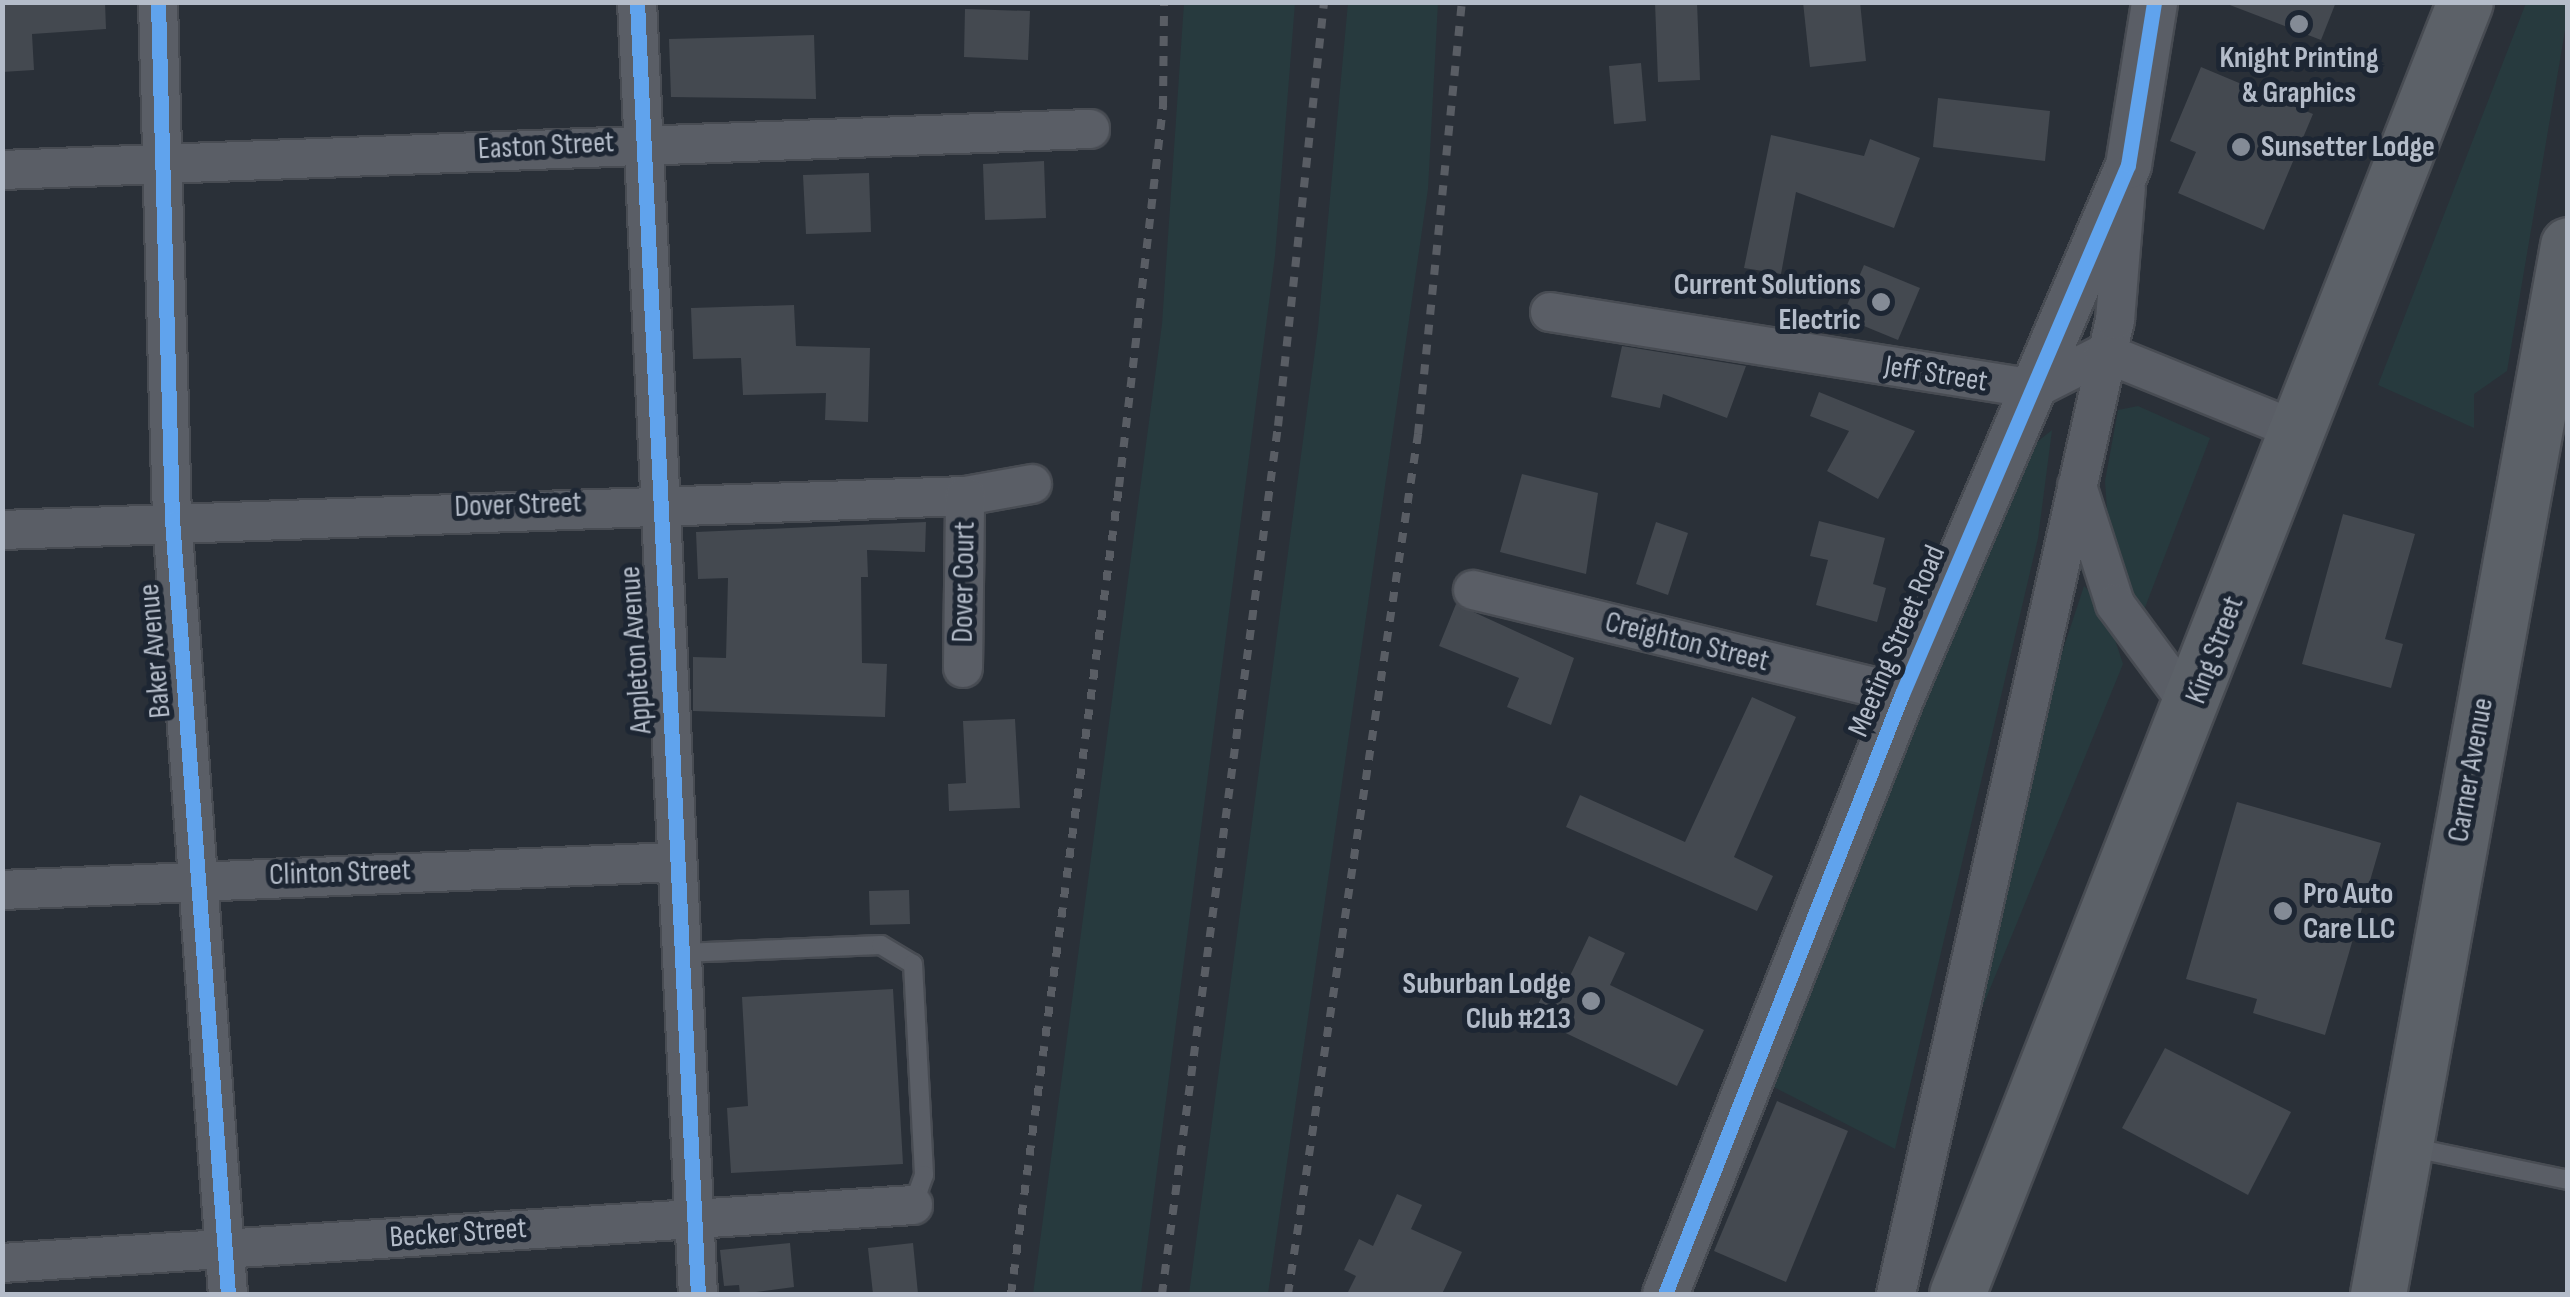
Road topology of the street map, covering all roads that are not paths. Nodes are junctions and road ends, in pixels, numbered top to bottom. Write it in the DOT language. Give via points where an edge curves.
graph roads {
  1 [pos="158,2"];
  2 [pos="636,2"];
  3 [pos="2154,2"];
  4 [pos="2465,2"];
  5 [pos="1090,129"];
  6 [pos="644,142"];
  7 [pos="162,163"];
  8 [pos="2128,164"];
  9 [pos="2,170"];
  10 [pos="2568,246"];
  11 [pos="1550,312"];
  12 [pos="2558,348"];
  13 [pos="2105,353"];
  14 [pos="2034,390"];
  15 [pos="2301,432"];
  16 [pos="2076,483"];
  17 [pos="1032,484"];
  18 [pos="965,496"];
  19 [pos="655,500"];
  20 [pos="172,519"];
  21 [pos="2,530"];
  22 [pos="1473,590"];
  23 [pos="962,668"];
  24 [pos="1902,694"];
  25 [pos="2192,708"];
  26 [pos="677,862"];
  27 [pos="200,878"];
  28 [pos="2,890"];
  29 [pos="682,953"];
  30 [pos="2404,1146"];
  31 [pos="2568,1180"];
  32 [pos="913,1205"];
  33 [pos="695,1215"];
  34 [pos="227,1251"];
  35 [pos="2,1263"];
  36 [pos="228,1294"];
  37 [pos="698,1294"];
  38 [pos="1665,1294"];
  39 [pos="1896,1294"];
  40 [pos="1957,1294"];
  41 [pos="2378,1294"];
  1 -- 7 [label="street, Baker Avenue"];
  2 -- 6 [label="street, Appleton Avenue"];
  3 -- 8 [label="street, Meeting Street Road"];
  4 -- 15 [label="main road, King Street"];
  5 -- 6 [label="street, Easton Street"];
  6 -- 7 [label="street, Easton Street"];
  6 -- 19 [label="street, Appleton Avenue"];
  7 -- 9 [label="street, Easton Street"];
  7 -- 20 [label="street, Baker Avenue"];
  8 -- 13 [label="street, Meeting Street Road"];
  8 -- 14 [label="street, Meeting Street Road"];
  10 -- 12 [label="main road, Carner Avenue"];
  11 -- 14 [label="street, Jeff Street"];
  12 -- 30 [label="main road, Carner Avenue"];
  13 -- 14 [label="street"];
  13 -- 15 [label="street"];
  13 -- 16 [label="street, Meeting Street Road"];
  14 -- 24 [label="street, Meeting Street Road"];
  15 -- 25 [label="main road, King Street"];
  16 -- 25 [label="street" via="2114,604"];
  16 -- 39 [label="street, Meeting Street Road"];
  17 -- 18 [label="street, Dover Street"];
  18 -- 19 [label="street, Dover Street"];
  18 -- 23 [label="street, Dover Court"];
  19 -- 20 [label="street, Dover Street"];
  19 -- 26 [label="street, Appleton Avenue"];
  20 -- 21 [label="street, Dover Street"];
  20 -- 27 [label="street, Baker Avenue"];
  22 -- 24 [label="street, Creighton Street"];
  24 -- 38 [label="street, Meeting Street Road"];
  25 -- 40 [label="main road, King Street"];
  26 -- 27 [label="street, Clinton Street"];
  26 -- 29 [label="street, Appleton Avenue"];
  27 -- 28 [label="street, Clinton Street"];
  27 -- 34 [label="street, Baker Avenue"];
  29 -- 32 [label="lane" via="881,945 913,964 924,1175"];
  29 -- 33 [label="street, Appleton Avenue"];
  30 -- 31 [label="lane"];
  30 -- 41 [label="main road, Carner Avenue"];
  32 -- 33 [label="street, Becker Street"];
  33 -- 34 [label="street, Becker Street"];
  33 -- 37 [label="street, Appleton Avenue"];
  34 -- 35 [label="street, Becker Street"];
  34 -- 36 [label="street, Baker Avenue"];
}
